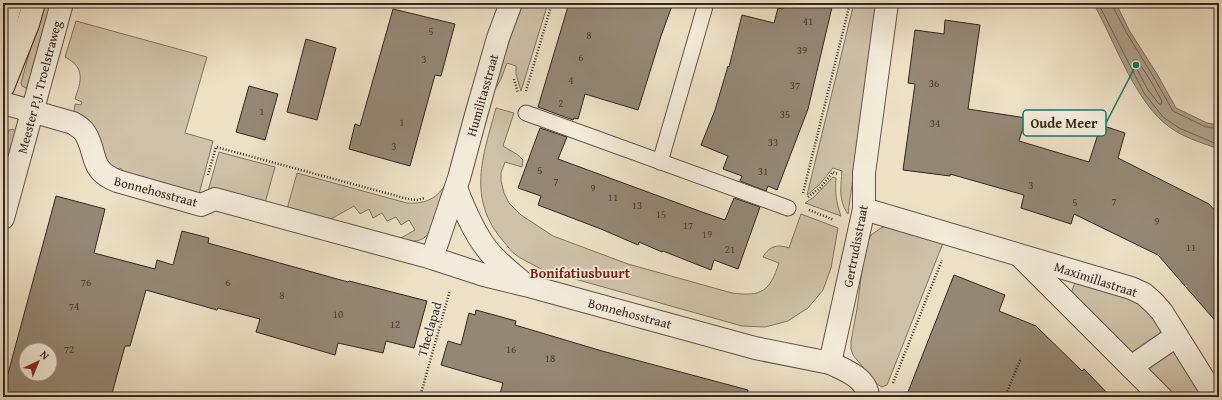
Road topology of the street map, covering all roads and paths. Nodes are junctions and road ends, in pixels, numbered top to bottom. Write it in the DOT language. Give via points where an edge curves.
graph roads {
  1 [pos="34,3"];
  2 [pos="62,3"];
  3 [pos="511,3"];
  4 [pos="552,3"];
  5 [pos="706,3"];
  6 [pos="850,3"];
  7 [pos="887,3"];
  8 [pos="7,12"];
  9 [pos="28,24"];
  10 [pos="3,52"];
  11 [pos="3,87"];
  12 [pos="525,92"];
  13 [pos="3,103"];
  14 [pos="32,111"];
  15 [pos="526,113"];
  16 [pos="660,162"];
  17 [pos="838,178"];
  18 [pos="456,188"];
  19 [pos="428,196"];
  20 [pos="208,202"];
  21 [pos="788,208"];
  22 [pos="864,209"];
  23 [pos="3,218"];
  24 [pos="952,235"];
  25 [pos="1020,256"];
  26 [pos="432,258"];
  27 [pos="456,267"];
  28 [pos="525,285"];
  29 [pos="1176,336"];
  30 [pos="1021,358"];
  31 [pos="830,363"];
  32 [pos="1131,367"];
  33 [pos="893,383"];
  34 [pos="420,397"];
  35 [pos="868,397"];
  36 [pos="1005,397"];
  37 [pos="1161,397"];
  38 [pos="1215,397"];
  1 -- 9 [label="street, Meester P.J. Troelstraweg"];
  2 -- 14 [label="street, Meester P.J. Troelstraweg"];
  3 -- 18 [label="street, Humilitasstraat" via="498,38"];
  4 -- 12 [label="path"];
  5 -- 16 [label="lane"];
  6 -- 17 [label="path" via="802,199 813,195 833,172 838,174"];
  7 -- 22 [label="street, Gertrudisstraat" via="864,172"];
  8 -- 9 [label="lane"];
  8 -- 10 [label="street"];
  9 -- 11 [label="street, Meester P.J. Troelstraweg"];
  13 -- 14 [label="street, Bonnehosstraat"];
  14 -- 20 [label="street, Bonnehosstraat" via="73,123 80,128 85,133 99,169 108,178 201,205"];
  14 -- 23 [label="street, Meester P.J. Troelstraweg"];
  15 -- 16 [label="lane"];
  16 -- 21 [label="lane"];
  18 -- 26 [label="street"];
  18 -- 28 [label="street" via="487,250"];
  19 -- 20 [label="path" via="417,200 408,199 216,147 204,193"];
  20 -- 26 [label="street, Bonnehosstraat" via="215,199"];
  22 -- 24 [label="street, Maximillastraat"];
  22 -- 31 [label="street, Gertrudisstraat"];
  24 -- 25 [label="street, Maximillastraat"];
  24 -- 33 [label="path"];
  25 -- 29 [label="street, Maximillastraat" via="1144,294 1162,312"];
  25 -- 32 [label="street, Maximillastraat"];
  26 -- 27 [label="street, Bonnehosstraat"];
  27 -- 28 [label="street, Bonnehosstraat"];
  27 -- 34 [label="path, Theclapad"];
  28 -- 31 [label="street, Bonnehosstraat" via="755,348"];
  29 -- 32 [label="street"];
  29 -- 38 [label="street, Maximillastraat"];
  30 -- 36 [label="path"];
  31 -- 35 [label="street" via="858,378 868,392"];
  32 -- 37 [label="street, Maximillastraat"];
}
